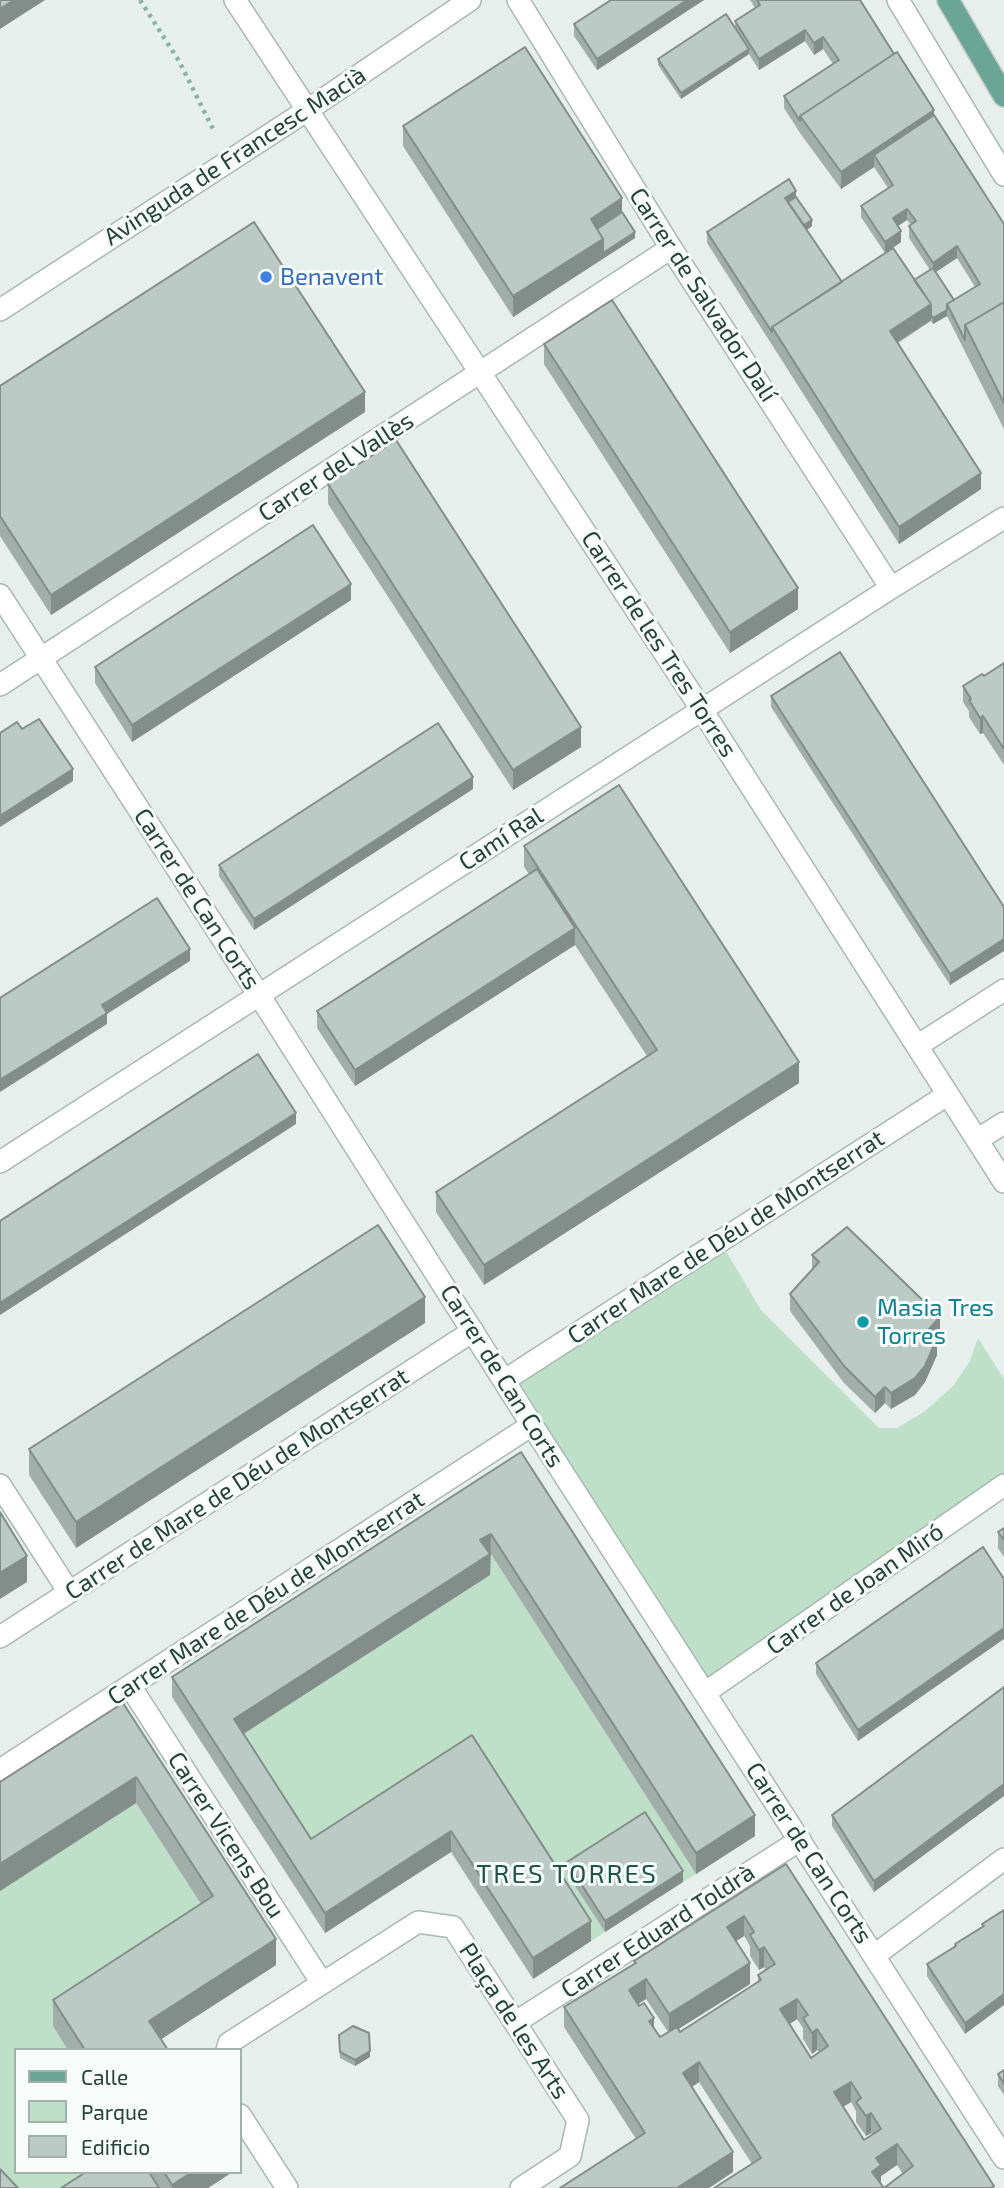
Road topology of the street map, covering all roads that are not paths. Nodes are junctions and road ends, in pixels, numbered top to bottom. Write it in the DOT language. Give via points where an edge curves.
graph roads {
  1 [pos="235,0"];
  2 [pos="470,0"];
  3 [pos="518,0"];
  4 [pos="898,0"];
  5 [pos="948,0"];
  6 [pos="1004,96"];
  7 [pos="306,111"];
  8 [pos="1004,175"];
  9 [pos="671,248"];
  10 [pos="0,310"];
  11 [pos="481,372"];
  12 [pos="1004,518"];
  13 [pos="891,588"];
  14 [pos="0,595"];
  15 [pos="41,659"];
  16 [pos="0,685"];
  17 [pos="702,710"];
  18 [pos="1004,990"];
  19 [pos="259,995"];
  20 [pos="917,1046"];
  21 [pos="947,1095"];
  22 [pos="1004,1123"];
  23 [pos="977,1140"];
  24 [pos="0,1162"];
  25 [pos="1004,1182"];
  26 [pos="473,1331"];
  27 [pos="505,1380"];
  28 [pos="532,1425"];
  29 [pos="0,1485"];
  30 [pos="1004,1485"];
  31 [pos="69,1592"];
  32 [pos="0,1637"];
  33 [pos="130,1686"];
  34 [pos="706,1692"];
  35 [pos="0,1770"];
  36 [pos="800,1840"];
  37 [pos="1004,1858"];
  38 [pos="875,1955"];
  39 [pos="321,1983"];
  40 [pos="516,2022"];
  41 [pos="228,2048"];
  42 [pos="242,2119"];
  43 [pos="1004,2158"];
  44 [pos="278,2185"];
  45 [pos="521,2188"];
  1 -- 7 [label="street, Carrer de les Tres Torres"];
  2 -- 7 [label="street, Avinguda de Francesc Macià"];
  3 -- 9 [label="street, Carrer de Salvador Dalí"];
  4 -- 8 [label="street"];
  5 -- 6 [label="main road"];
  7 -- 10 [label="street, Avinguda de Francesc Macià"];
  7 -- 11 [label="street, Carrer de les Tres Torres"];
  9 -- 11 [label="street, Carrer del Vallès"];
  9 -- 13 [label="street, Carrer de Salvador Dalí"];
  11 -- 15 [label="street, Carrer del Vallès"];
  11 -- 17 [label="street, Carrer de les Tres Torres"];
  12 -- 13 [label="street, Camí Ral"];
  13 -- 17 [label="street, Camí Ral"];
  14 -- 15 [label="street, Carrer de Can Corts"];
  15 -- 16 [label="street, Carrer del Vallès"];
  15 -- 19 [label="street, Carrer de Can Corts"];
  17 -- 19 [label="street, Camí Ral"];
  17 -- 20 [label="street, Carrer de les Tres Torres"];
  18 -- 20 [label="street"];
  19 -- 24 [label="street, Camí Ral"];
  19 -- 26 [label="street, Carrer de Can Corts"];
  20 -- 21 [label="street, Carrer de les Tres Torres"];
  21 -- 23 [label="street, Carrer de les Tres Torres"];
  21 -- 27 [label="street, Carrer Mare de Déu de Montserrat"];
  22 -- 23 [label="street"];
  23 -- 25 [label="street, Carrer de les Tres Torres"];
  26 -- 27 [label="street, Carrer de Can Corts"];
  26 -- 31 [label="street, Carrer de Mare de Déu de Montserrat"];
  27 -- 28 [label="street, Carrer de Can Corts"];
  28 -- 33 [label="street, Carrer Mare de Déu de Montserrat"];
  28 -- 34 [label="street, Carrer de Can Corts"];
  29 -- 31 [label="street"];
  30 -- 34 [label="street, Carrer de Joan Miró"];
  31 -- 32 [label="street, Carrer de Mare de Déu de Montserrat"];
  33 -- 35 [label="street, Carrer Mare de Déu de Montserrat"];
  33 -- 39 [label="street, Carrer Vicens Bou"];
  34 -- 36 [label="street, Carrer de Can Corts"];
  36 -- 38 [label="street, Carrer de Can Corts"];
  36 -- 40 [label="street, Carrer Eduard Toldrà"];
  37 -- 38 [label="street"];
  38 -- 43 [label="street, Carrer de Can Corts"];
  39 -- 40 [label="street, Plaça de les Arts" via="418,1922 453,1927"];
  39 -- 41 [label="street, Plaça de les Arts"];
  40 -- 45 [label="street, Plaça de les Arts" via="578,2120 569,2156"];
  42 -- 44 [label="street"];
}
